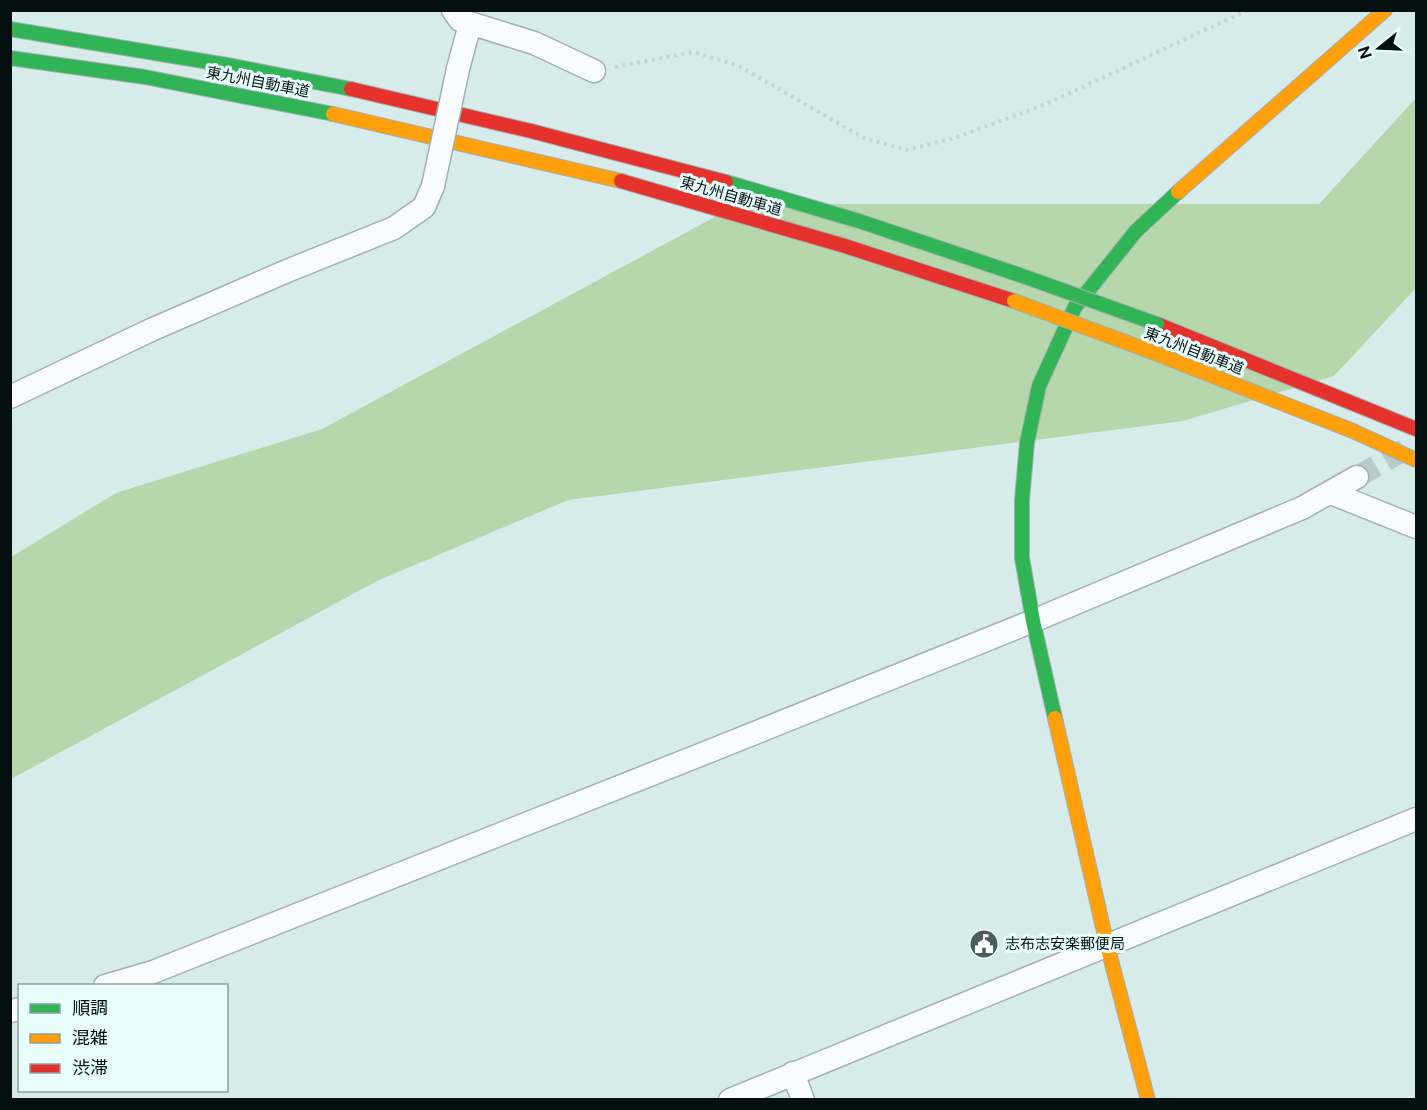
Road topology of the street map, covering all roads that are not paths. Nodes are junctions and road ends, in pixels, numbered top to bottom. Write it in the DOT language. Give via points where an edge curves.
graph roads {
  1 [pos="1385,10"];
  2 [pos="461,17"];
  3 [pos="10,29"];
  4 [pos="10,58"];
  5 [pos="594,71"];
  6 [pos="10,397"];
  7 [pos="1416,429"];
  8 [pos="1416,460"];
  9 [pos="1357,477"];
  10 [pos="1331,493"];
  11 [pos="1416,527"];
  12 [pos="1033,621"];
  13 [pos="1416,819"];
  14 [pos="1107,945"];
  15 [pos="112,984"];
  16 [pos="793,1073"];
  17 [pos="730,1100"];
  18 [pos="803,1100"];
  19 [pos="1148,1100"];
  1 -- 12 [label="main road" via="1136,231 1075,307 1039,386 1027,443 1022,558"];
  2 -- 5 [label="street" via="534,43"];
  2 -- 6 [label="street, bridge" via="458,69 433,186 424,207 394,228 151,330"];
  3 -- 7 [label="main road, 東九州自動車道, bridge" via="364,92 582,144 763,193 963,255 1157,324"];
  4 -- 8 [label="main road, 東九州自動車道, bridge" via="145,77 351,117 616,180 845,246 1014,301 1353,431"];
  9 -- 10 [label="street"];
  10 -- 11 [label="street"];
  10 -- 12 [label="street"];
  12 -- 14 [label="main road"];
  12 -- 15 [label="street" via="153,972"];
  13 -- 14 [label="street"];
  14 -- 16 [label="street"];
  14 -- 19 [label="main road"];
  16 -- 17 [label="street"];
  16 -- 18 [label="street"];
}
